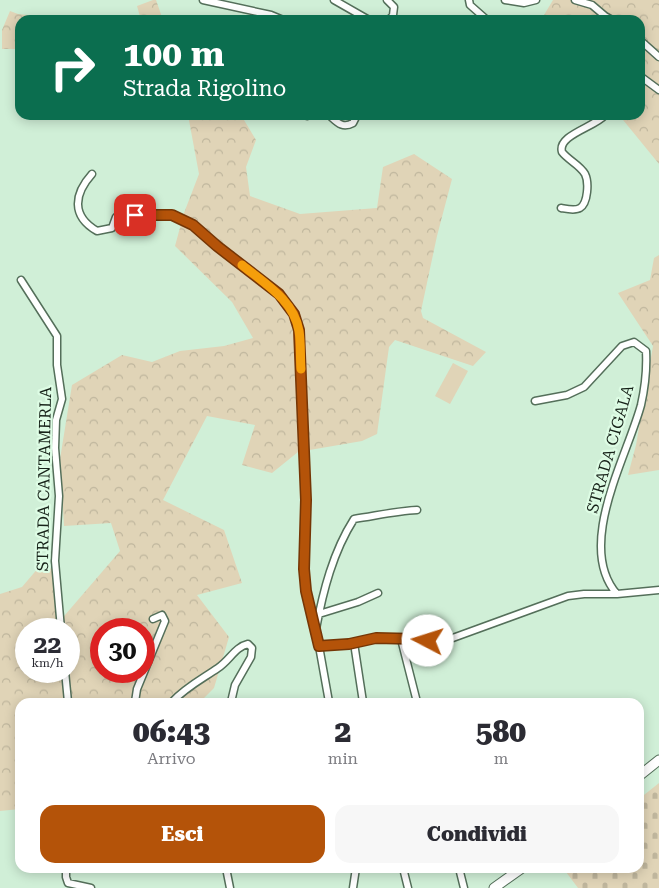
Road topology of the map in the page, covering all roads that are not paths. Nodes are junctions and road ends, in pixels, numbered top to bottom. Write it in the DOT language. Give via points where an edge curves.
graph roads {
  1 [pos="203,0"];
  2 [pos="334,0"];
  3 [pos="387,0"];
  4 [pos="469,0"];
  5 [pos="505,0"];
  6 [pos="536,0"];
  7 [pos="575,0"];
  8 [pos="271,15"];
  9 [pos="360,15"];
  10 [pos="393,15"];
  11 [pos="481,15"];
  12 [pos="603,15"];
  13 [pos="645,44"];
  14 [pos="659,57"];
  15 [pos="645,80"];
  16 [pos="659,90"];
  17 [pos="335,120"];
  18 [pos="354,120"];
  19 [pos="599,120"];
  20 [pos="92,174"];
  21 [pos="560,208"];
  22 [pos="21,280"];
  23 [pos="536,401"];
  24 [pos="417,510"];
  25 [pos="659,590"];
  26 [pos="378,593"];
  27 [pos="617,594"];
  28 [pos="319,614"];
  29 [pos="60,618"];
  30 [pos="155,618"];
  31 [pos="315,632"];
  32 [pos="401,639"];
  33 [pos="354,643"];
  34 [pos="155,645"];
  35 [pos="319,646"];
  36 [pos="66,683"];
  37 [pos="139,683"];
  38 [pos="68,698"];
  39 [pos="136,698"];
  40 [pos="177,698"];
  41 [pos="231,698"];
  42 [pos="328,698"];
  43 [pos="362,698"];
  44 [pos="416,698"];
  45 [pos="659,760"];
  46 [pos="644,772"];
  47 [pos="66,873"];
  48 [pos="227,873"];
  49 [pos="355,873"];
  50 [pos="404,873"];
  51 [pos="460,873"];
  52 [pos="513,873"];
  53 [pos="92,888"];
  54 [pos="230,888"];
  55 [pos="353,888"];
  56 [pos="408,888"];
  57 [pos="464,888"];
  58 [pos="494,888"];
  1 -- 8 [label="street"];
  2 -- 9 [label="street"];
  3 -- 10 [label="street" via="394,7"];
  4 -- 11 [label="street"];
  5 -- 6 [label="street" via="524,3"];
  7 -- 12 [label="street" via="592,5"];
  13 -- 14 [label="street"];
  15 -- 16 [label="street"];
  17 -- 18 [label="street" via="346,126"];
  19 -- 21 [label="street" via="569,136 562,144 562,152 584,172 587,185 581,208"];
  20 -- 31 [label="street" via="83,184 78,199 80,215 87,225 97,231 112,228 116,218 172,215 193,225 279,294 294,314 299,330 304,438 304,576"];
  22 -- 29 [label="street, STRADA CANTAMERLA" via="57,336 62,399 56,420 59,496 55,561"];
  23 -- 27 [label="street, STRADA CIGALA" via="567,395 584,387 622,346 634,342 646,351 647,368 640,405 601,532 603,567"];
  24 -- 28 [label="street" via="354,519 330,572"];
  25 -- 27 [label="street"];
  26 -- 28 [label="street"];
  27 -- 32 [label="street" via="568,596 439,643"];
  28 -- 31 [label="street"];
  30 -- 34 [label="street" via="162,615 165,621"];
  31 -- 35 [label="street"];
  32 -- 33 [label="street" via="376,638"];
  32 -- 44 [label="street"];
  33 -- 35 [label="street"];
  33 -- 43 [label="street"];
  35 -- 42 [label="street"];
  36 -- 38 [label="street"];
  37 -- 39 [label="street"];
  40 -- 41 [label="street" via="198,679 220,667 240,646 248,644 252,648 251,656"];
  45 -- 46 [label="main road"];
  47 -- 53 [label="street" via="68,883"];
  48 -- 54 [label="street"];
  49 -- 55 [label="street"];
  50 -- 56 [label="street"];
  51 -- 57 [label="street"];
  52 -- 58 [label="main road"];
}
